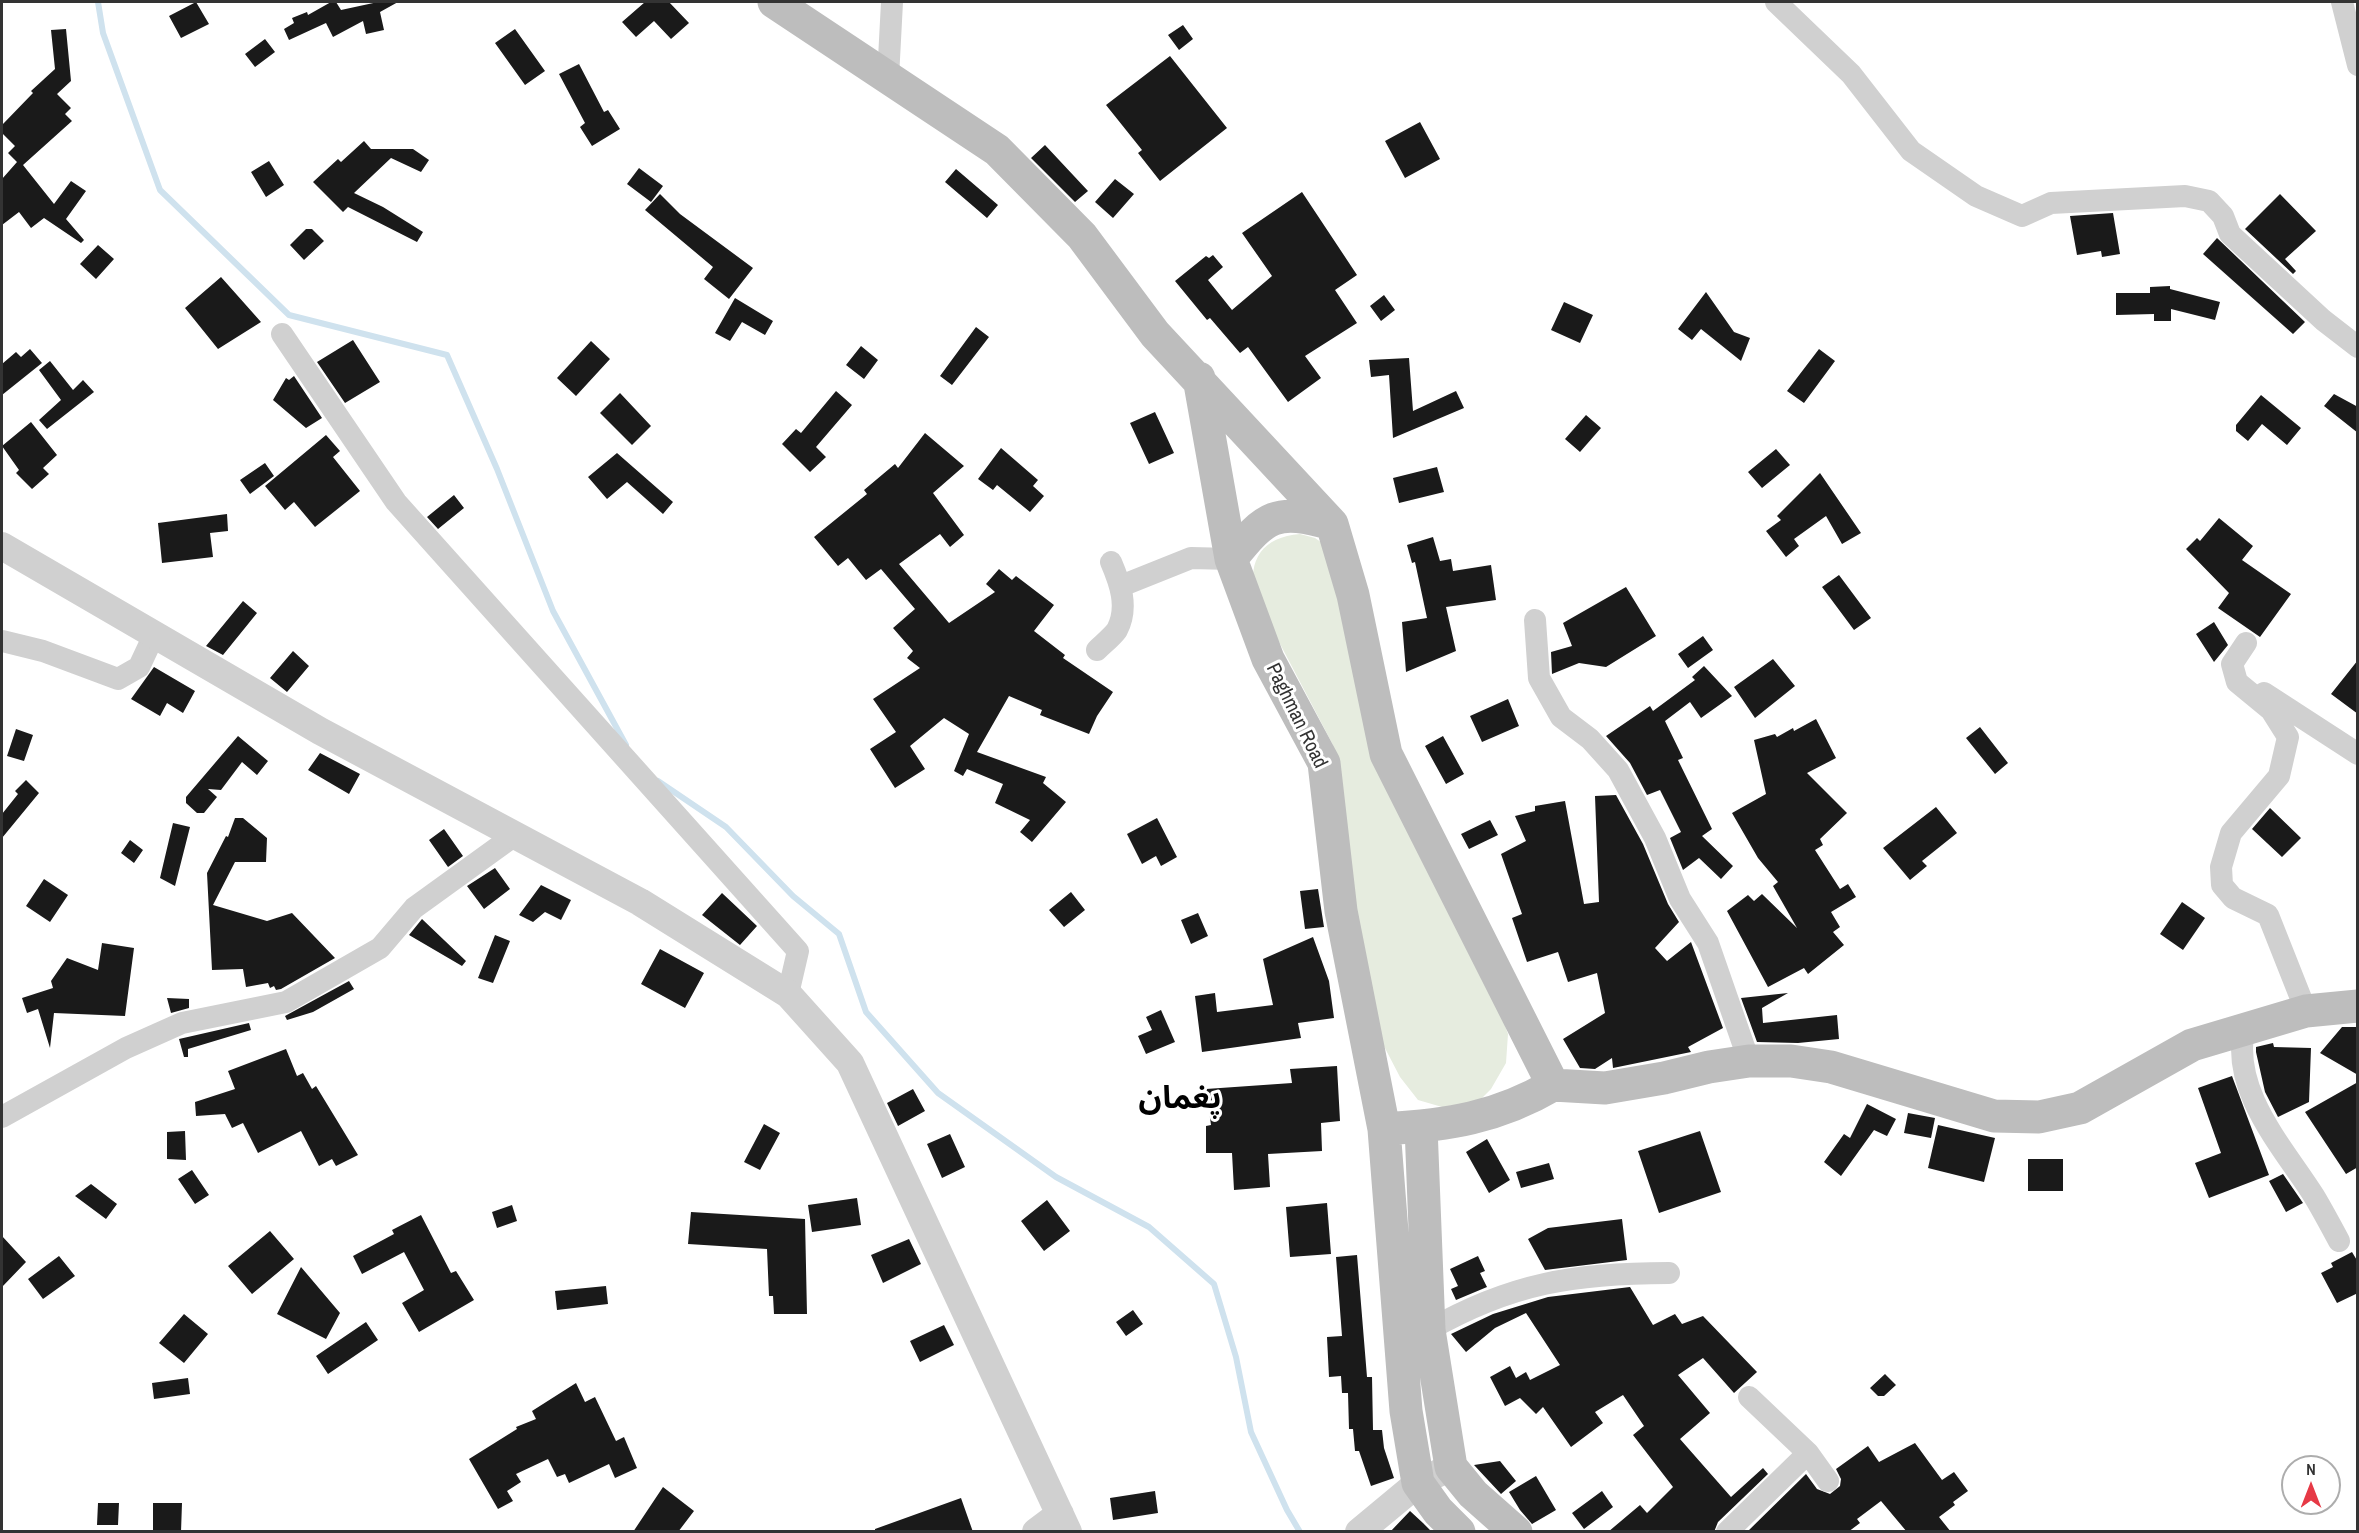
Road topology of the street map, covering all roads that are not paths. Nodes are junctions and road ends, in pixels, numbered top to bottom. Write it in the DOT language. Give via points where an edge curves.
graph roads {
  1 [pos="774,2"];
  2 [pos="892,2"];
  3 [pos="1776,2"];
  4 [pos="2342,2"];
  5 [pos="2358,65"];
  6 [pos="888,78"];
  7 [pos="282,334"];
  8 [pos="2358,347"];
  9 [pos="1199,378"];
  10 [pos="1332,524"];
  11 [pos="2,546"];
  12 [pos="1232,559"];
  13 [pos="1111,562"];
  14 [pos="1121,586"];
  15 [pos="1535,620"];
  16 [pos="154,635"];
  17 [pos="2,641"];
  18 [pos="2246,643"];
  19 [pos="1096,650"];
  20 [pos="2237,682"];
  21 [pos="2358,754"];
  22 [pos="515,835"];
  23 [pos="788,994"];
  24 [pos="2358,1006"];
  25 [pos="2306,1011"];
  26 [pos="2244,1029"];
  27 [pos="1749,1061"];
  28 [pos="1553,1085"];
  29 [pos="2,1117"];
  30 [pos="1421,1126"];
  31 [pos="1384,1129"];
  32 [pos="2339,1241"];
  33 [pos="1669,1273"];
  34 [pos="1430,1330"];
  35 [pos="1749,1397"];
  36 [pos="1808,1453"];
  37 [pos="1451,1467"];
  38 [pos="1828,1481"];
  39 [pos="1419,1483"];
  40 [pos="1064,1523"];
  41 [pos="1036,1532"];
  42 [pos="1359,1532"];
  43 [pos="1459,1532"];
  44 [pos="1516,1532"];
  45 [pos="1727,1532"];
  1 -- 6 [label="main road"];
  2 -- 6 [label="street"];
  3 -- 8 [label="street" via="1851,74 1911,151 1976,196 2022,216 2051,203 2185,196 2209,201 2223,216 2230,234"];
  4 -- 5 [label="street"];
  6 -- 9 [label="main road" via="997,150 1082,236 1155,334"];
  7 -- 23 [label="street" via="396,502 798,951"];
  9 -- 10 [label="main road"];
  9 -- 12 [label="main road, Paghman Road"];
  10 -- 12 [label="main road" via="1304,516 1273,517 1253,532"];
  10 -- 28 [label="main road" via="1353,595 1386,754"];
  11 -- 16 [label="street"];
  12 -- 14 [label="street" via="1191,558"];
  12 -- 31 [label="main road, Paghman Road" via="1268,659 1324,763 1341,911"];
  13 -- 14 [label="street"];
  14 -- 19 [label="street" via="1123,606 1116,630"];
  15 -- 27 [label="street" via="1539,678 1561,717 1590,739 1618,770 1655,838 1680,899 1708,943"];
  16 -- 17 [label="street" via="139,667 118,679 43,651"];
  16 -- 22 [label="street" via="320,731"];
  18 -- 20 [label="street" via="2232,664"];
  20 -- 21 [label="street" via="2272,697"];
  20 -- 25 [label="street" via="2271,710 2288,737 2279,776 2231,833 2221,867 2222,885 2233,898 2268,915"];
  22 -- 23 [label="street" via="640,902"];
  22 -- 29 [label="street" via="414,908 380,948 285,1002 182,1023 126,1048"];
  23 -- 40 [label="street" via="850,1063"];
  24 -- 25 [label="main road"];
  25 -- 26 [label="main road"];
  26 -- 27 [label="main road" via="2192,1046 2080,1108 2039,1117 1994,1116 1831,1067 1791,1061"];
  26 -- 32 [label="street" via="2240,1049 2259,1111"];
  27 -- 28 [label="main road" via="1605,1088"];
  28 -- 30 [label="main road" via="1481,1117"];
  30 -- 31 [label="main road"];
  30 -- 34 [label="main road"];
  31 -- 39 [label="main road, Paghman Road" via="1406,1411"];
  33 -- 34 [label="street" via="1555,1280 1519,1289 1457,1314"];
  34 -- 37 [label="main road"];
  35 -- 36 [label="street"];
  36 -- 38 [label="street"];
  36 -- 45 [label="street"];
  37 -- 39 [label="street"];
  37 -- 44 [label="main road" via="1473,1494"];
  39 -- 42 [label="street"];
  39 -- 43 [label="main road"];
  40 -- 41 [label="street"];
}
